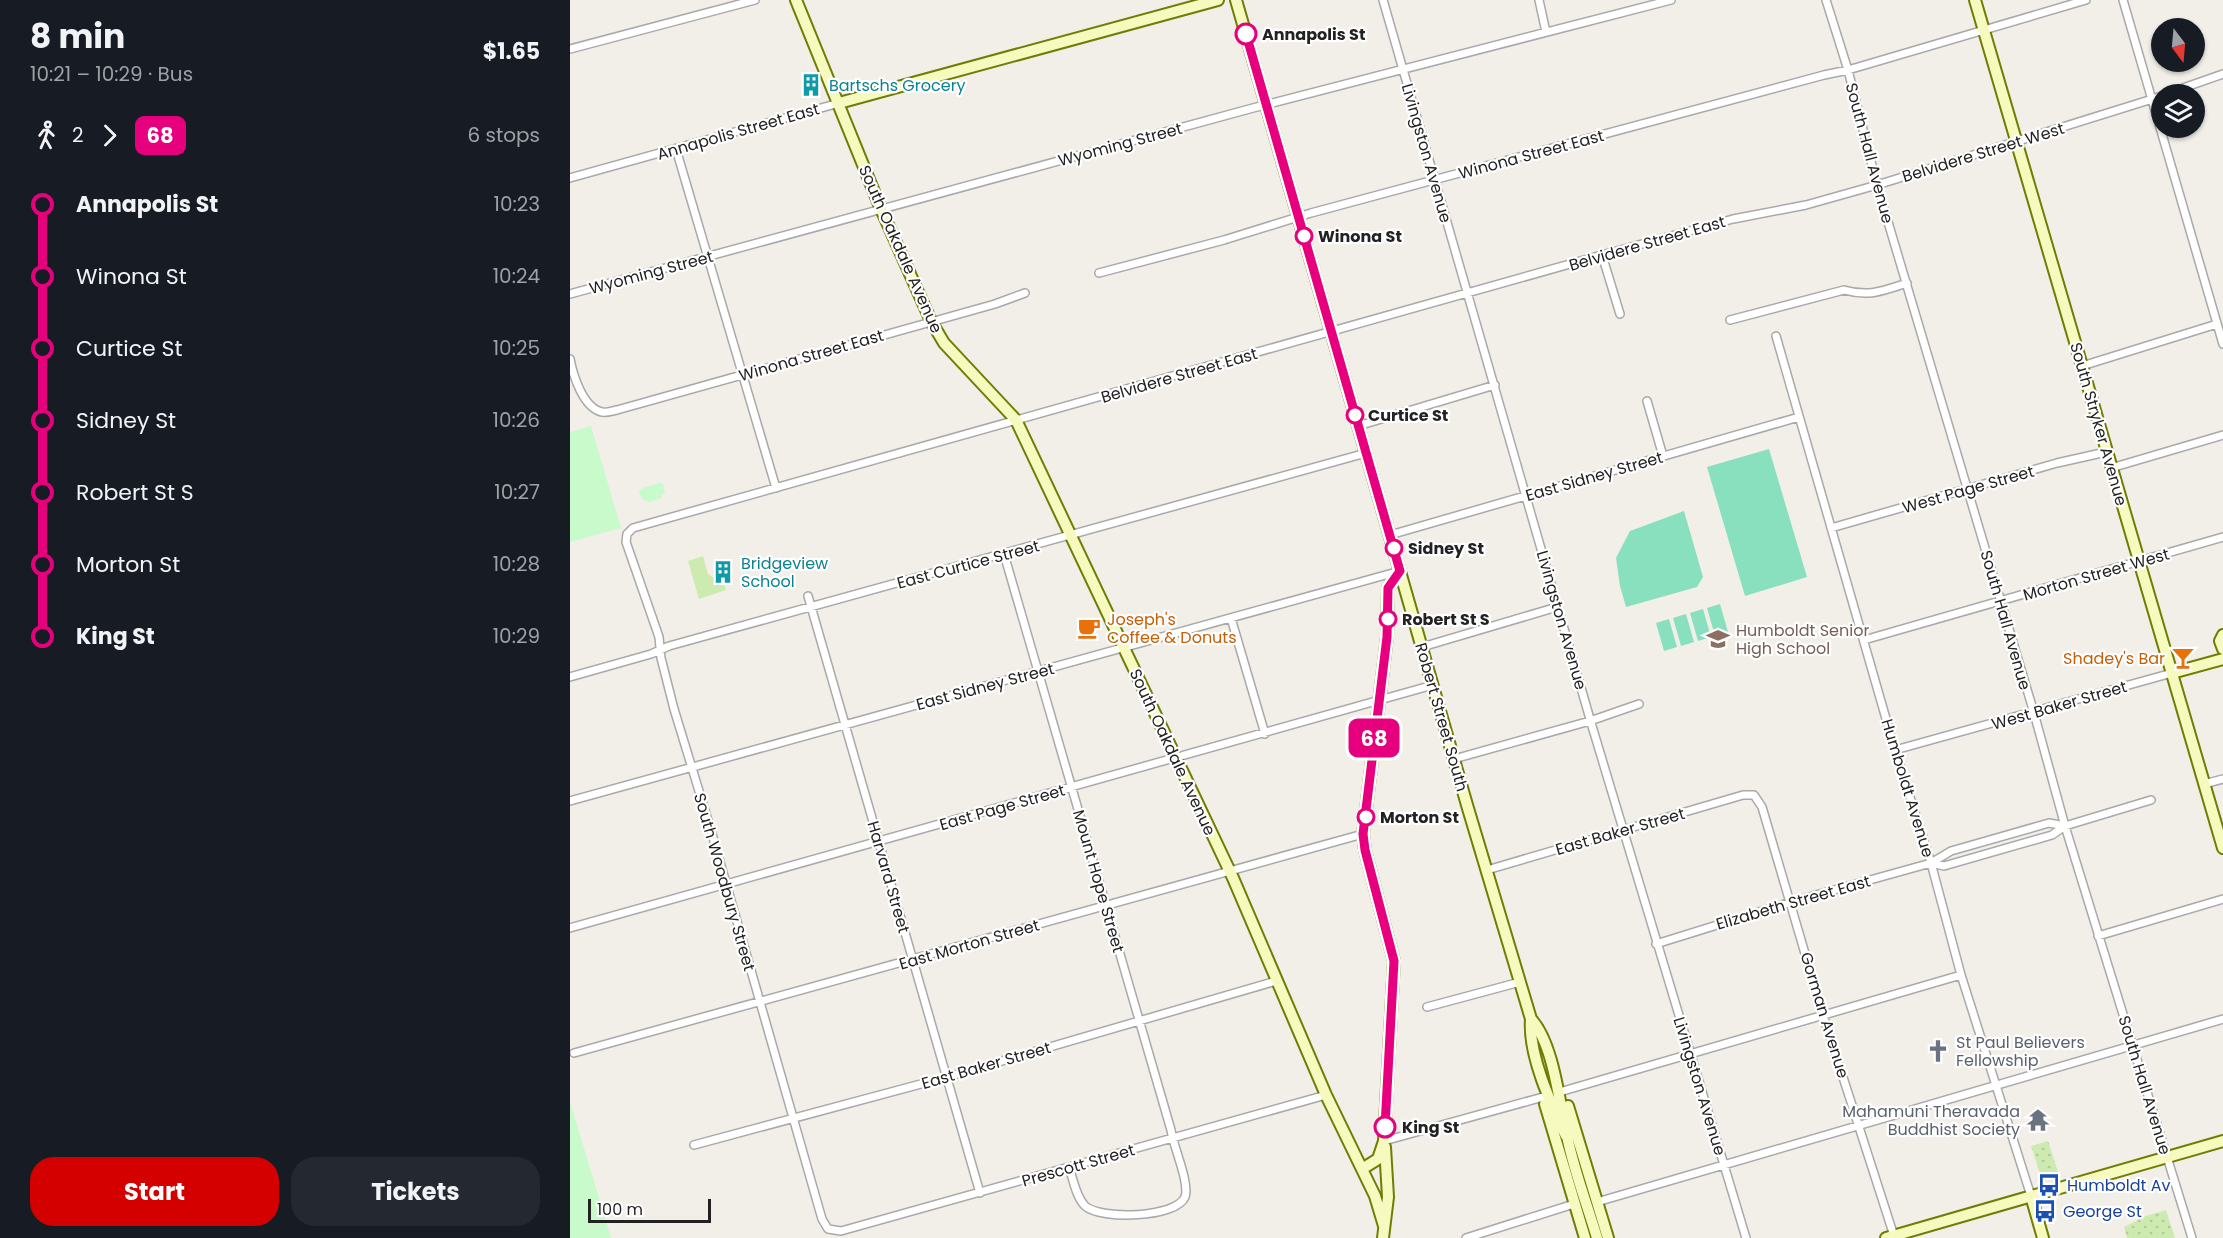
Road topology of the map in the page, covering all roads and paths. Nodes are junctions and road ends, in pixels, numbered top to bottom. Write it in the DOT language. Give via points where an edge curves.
graph roads {
  1 [pos="755,0"];
  2 [pos="796,0"];
  3 [pos="1218,0"];
  4 [pos="1236,0"];
  5 [pos="1383,0"];
  6 [pos="1539,0"];
  7 [pos="1671,0"];
  8 [pos="1826,0"];
  9 [pos="1975,0"];
  10 [pos="2086,0"];
  11 [pos="2123,0"];
  12 [pos="1984,31"];
  13 [pos="1546,32"];
  14 [pos="570,50"];
  15 [pos="1403,69"];
  16 [pos="1848,70"];
  17 [pos="2223,74"];
  18 [pos="2194,84"];
  19 [pos="2151,100"];
  20 [pos="839,103"];
  21 [pos="1266,105"];
  22 [pos="2162,138"];
  23 [pos="2017,142"];
  24 [pos="676,149"];
  25 [pos="570,178"];
  26 [pos="1436,180"];
  27 [pos="1877,185"];
  28 [pos="881,209"];
  29 [pos="1298,217"];
  30 [pos="1734,219"];
  31 [pos="1602,255"];
  32 [pos="706,257"];
  33 [pos="1099,273"];
  34 [pos="1907,283"];
  35 [pos="1025,293"];
  36 [pos="570,294"];
  37 [pos="1468,294"];
  38 [pos="1620,314"];
  39 [pos="1731,320"];
  40 [pos="931,321"];
  41 [pos="2217,324"];
  42 [pos="1331,332"];
  43 [pos="1776,336"];
  44 [pos="2223,344"];
  45 [pos="570,359"];
  46 [pos="2082,366"];
  47 [pos="743,375"];
  48 [pos="1495,385"];
  49 [pos="1647,401"];
  50 [pos="1798,417"];
  51 [pos="1016,420"];
  52 [pos="1358,426"];
  53 [pos="2223,435"];
  54 [pos="2106,452"];
  55 [pos="1366,453"];
  56 [pos="1663,456"];
  57 [pos="2111,468"];
  58 [pos="776,488"];
  59 [pos="1968,489"];
  60 [pos="1527,496"];
  61 [pos="1831,528"];
  62 [pos="627,534"];
  63 [pos="1390,535"];
  64 [pos="1071,536"];
  65 [pos="2223,537"];
  66 [pos="1004,554"];
  67 [pos="2140,562"];
  68 [pos="1400,571"];
  69 [pos="808,596"];
  70 [pos="1408,598"];
  71 [pos="2001,601"];
  72 [pos="812,607"];
  73 [pos="1557,607"];
  74 [pos="1389,609"];
  75 [pos="1232,618"];
  76 [pos="2223,635"];
  77 [pos="1864,640"];
  78 [pos="1422,647"];
  79 [pos="1123,648"];
  80 [pos="661,649"];
  81 [pos="2223,650"];
  82 [pos="2223,659"];
  83 [pos="1038,672"];
  84 [pos="2172,673"];
  85 [pos="570,677"];
  86 [pos="1433,685"];
  87 [pos="1378,701"];
  88 [pos="1639,704"];
  89 [pos="2034,712"];
  90 [pos="1590,721"];
  91 [pos="845,725"];
  92 [pos="1265,734"];
  93 [pos="1895,750"];
  94 [pos="1176,759"];
  95 [pos="1454,759"];
  96 [pos="692,767"];
  97 [pos="2223,779"];
  98 [pos="2204,784"];
  99 [pos="1073,787"];
  100 [pos="1754,795"];
  101 [pos="2151,800"];
  102 [pos="570,801"];
  103 [pos="2065,826"];
  104 [pos="1623,832"];
  105 [pos="1363,834"];
  106 [pos="879,842"];
  107 [pos="2223,848"];
  108 [pos="1931,863"];
  109 [pos="1486,870"];
  110 [pos="1229,871"];
  111 [pos="725,885"];
  112 [pos="2223,899"];
  113 [pos="1791,902"];
  114 [pos="1106,906"];
  115 [pos="570,928"];
  116 [pos="2098,936"];
  117 [pos="1656,944"];
  118 [pos="913,959"];
  119 [pos="1961,975"];
  120 [pos="1276,981"];
  121 [pos="1520,982"];
  122 [pos="759,1001"];
  123 [pos="1427,1006"];
  124 [pos="1823,1015"];
  125 [pos="1531,1019"];
  126 [pos="2223,1019"];
  127 [pos="1140,1021"];
  128 [pos="2133,1045"];
  129 [pos="574,1053"];
  130 [pos="1690,1053"];
  131 [pos="1553,1073"];
  132 [pos="947,1077"];
  133 [pos="1542,1077"];
  134 [pos="1996,1085"];
  135 [pos="1563,1091"];
  136 [pos="1326,1095"];
  137 [pos="1543,1097"];
  138 [pos="792,1118"];
  139 [pos="1860,1125"];
  140 [pos="1566,1136"];
  141 [pos="1172,1139"];
  142 [pos="2223,1140"];
  143 [pos="1384,1141"];
  144 [pos="694,1145"];
  145 [pos="2168,1156"];
  146 [pos="1724,1164"];
  147 [pos="1069,1167"];
  148 [pos="1362,1169"];
  149 [pos="980,1193"];
  150 [pos="2031,1196"];
  151 [pos="1597,1202"];
  152 [pos="1574,1204"];
  153 [pos="1384,1226"];
  154 [pos="828,1229"];
  155 [pos="1890,1237"];
  156 [pos="1383,1238"];
  157 [pos="1466,1238"];
  158 [pos="1585,1238"];
  159 [pos="1597,1238"];
  160 [pos="1608,1238"];
  161 [pos="1746,1238"];
  162 [pos="2043,1238"];
  163 [pos="2192,1238"];
  1 -- 14 [label="street"];
  2 -- 20 [label="street, South Oakdale Avenue"];
  3 -- 20 [label="street, Annapolis Street East"];
  4 -- 21 [label="street, Robert Street South"];
  5 -- 15 [label="street, Livingston Avenue"];
  6 -- 13 [label="street"];
  7 -- 13 [label="street, Wyoming Street"];
  8 -- 16 [label="street, South Hall Avenue"];
  9 -- 12 [label="street, South Stryker Avenue"];
  10 -- 12 [label="street, Winona Street East"];
  11 -- 19 [label="street"];
  12 -- 16 [label="street, Winona Street East"];
  12 -- 23 [label="street, South Stryker Avenue"];
  13 -- 15 [label="street, Wyoming Street"];
  15 -- 21 [label="street, Wyoming Street"];
  15 -- 26 [label="street, Livingston Avenue"];
  16 -- 26 [label="street, Winona Street East"];
  16 -- 27 [label="street, South Hall Avenue"];
  17 -- 18 [label="street"];
  19 -- 23 [label="street, Belvidere Street West"];
  20 -- 24 [label="street, Annapolis Street East"];
  20 -- 28 [label="street, South Oakdale Avenue"];
  21 -- 28 [label="street, Wyoming Street"];
  21 -- 29 [label="street, Robert Street South"];
  22 -- 41 [label="street"];
  23 -- 27 [label="street, Belvidere Street West"];
  23 -- 46 [label="street, South Stryker Avenue"];
  24 -- 25 [label="street, Annapolis Street East"];
  24 -- 32 [label="street"];
  26 -- 29 [label="street, Winona Street East"];
  26 -- 37 [label="street, Livingston Avenue"];
  27 -- 30 [label="street, Belvidere Street West" via="1806,205"];
  27 -- 34 [label="street, South Hall Avenue"];
  28 -- 32 [label="street, Wyoming Street"];
  28 -- 40 [label="street, South Oakdale Avenue"];
  29 -- 33 [label="street, Winona Street East"];
  29 -- 42 [label="street, Robert Street South"];
  30 -- 31 [label="street, Belvidere Street East"];
  31 -- 37 [label="street, Belvidere Street East"];
  31 -- 38 [label="street"];
  32 -- 36 [label="street, Wyoming Street"];
  32 -- 47 [label="street"];
  34 -- 39 [label="street" via="1871,294 1844,290"];
  34 -- 59 [label="street, South Hall Avenue"];
  35 -- 40 [label="street, Winona Street East"];
  37 -- 42 [label="street, Belvidere Street East"];
  37 -- 48 [label="street, Livingston Avenue"];
  40 -- 47 [label="street, Winona Street East"];
  40 -- 51 [label="street, South Oakdale Avenue" via="944,343"];
  41 -- 44 [label="street"];
  41 -- 46 [label="street"];
  42 -- 51 [label="street, Belvidere Street East"];
  42 -- 52 [label="street, Robert Street South"];
  43 -- 50 [label="street, Humboldt Avenue"];
  45 -- 47 [label="street, Winona Street East" via="575,381 591,406 602,412"];
  46 -- 54 [label="street, South Stryker Avenue"];
  47 -- 58 [label="street"];
  48 -- 52 [label="street"];
  48 -- 60 [label="street, Livingston Avenue"];
  49 -- 56 [label="street"];
  50 -- 56 [label="street, East Sidney Street"];
  50 -- 61 [label="street, Humboldt Avenue"];
  51 -- 58 [label="street, Belvidere Street East"];
  51 -- 64 [label="street, South Oakdale Avenue"];
  52 -- 55 [label="street, Robert Street South"];
  53 -- 57 [label="street"];
  54 -- 57 [label="street, South Stryker Avenue"];
  54 -- 59 [label="street, West Page Street"];
  55 -- 63 [label="street, Robert Street South"];
  55 -- 64 [label="street, East Curtice Street"];
  56 -- 60 [label="street, East Sidney Street"];
  57 -- 67 [label="street, South Stryker Avenue"];
  58 -- 62 [label="street, Belvidere Street East" via="633,528"];
  59 -- 61 [label="street, West Page Street"];
  59 -- 71 [label="street, South Hall Avenue"];
  60 -- 63 [label="street, East Sidney Street"];
  60 -- 73 [label="street, Livingston Avenue"];
  61 -- 77 [label="street, Humboldt Avenue"];
  62 -- 80 [label="street, South Woodbury Street" via="626,542"];
  63 -- 68 [label="street, Robert Street South"];
  64 -- 66 [label="street, East Curtice Street"];
  64 -- 79 [label="street, South Oakdale Avenue"];
  65 -- 67 [label="street, Morton Street West"];
  66 -- 72 [label="street, East Curtice Street"];
  66 -- 83 [label="street, Mount Hope Street"];
  67 -- 71 [label="street, Morton Street West"];
  67 -- 84 [label="street, South Stryker Avenue"];
  68 -- 70 [label="street, Robert Street South"];
  68 -- 74 [label="street" via="1388,588"];
  68 -- 75 [label="street, East Sidney Street"];
  69 -- 72 [label="street, Harvard Street"];
  70 -- 74 [label="street"];
  70 -- 78 [label="street, Robert Street South"];
  71 -- 77 [label="street, Morton Street West"];
  71 -- 89 [label="street, South Hall Avenue"];
  72 -- 80 [label="street, East Curtice Street"];
  72 -- 91 [label="street, Harvard Street"];
  73 -- 78 [label="street"];
  73 -- 90 [label="street, Livingston Avenue"];
  74 -- 87 [label="street"];
  75 -- 79 [label="street, East Sidney Street"];
  75 -- 92 [label="street"];
  76 -- 81 [label="street"];
  77 -- 93 [label="street, Humboldt Avenue"];
  78 -- 86 [label="street, Robert Street South"];
  79 -- 83 [label="street, East Sidney Street"];
  79 -- 94 [label="street, South Oakdale Avenue"];
  80 -- 85 [label="street, East Curtice Street"];
  80 -- 96 [label="street, South Woodbury Street"];
  82 -- 84 [label="street, West Baker Street"];
  83 -- 91 [label="street, East Sidney Street"];
  83 -- 99 [label="street, Mount Hope Street"];
  84 -- 89 [label="street, West Baker Street"];
  84 -- 98 [label="street, South Stryker Avenue"];
  86 -- 87 [label="street, East Page Street"];
  86 -- 95 [label="street, Robert Street South"];
  87 -- 92 [label="street, East Page Street"];
  87 -- 105 [label="street"];
  88 -- 90 [label="street"];
  89 -- 93 [label="street, West Baker Street"];
  89 -- 103 [label="street, South Hall Avenue"];
  90 -- 95 [label="street"];
  90 -- 104 [label="street, Livingston Avenue"];
  91 -- 96 [label="street, East Sidney Street"];
  91 -- 106 [label="street, Harvard Street"];
  92 -- 94 [label="street, East Page Street"];
  93 -- 108 [label="street, Humboldt Avenue"];
  94 -- 99 [label="street, East Page Street"];
  94 -- 110 [label="street, South Oakdale Avenue"];
  95 -- 109 [label="street, Robert Street South"];
  96 -- 102 [label="street, East Sidney Street"];
  96 -- 111 [label="street, South Woodbury Street"];
  97 -- 98 [label="street"];
  98 -- 107 [label="street, South Stryker Avenue"];
  99 -- 106 [label="street, East Page Street"];
  99 -- 114 [label="street, Mount Hope Street"];
  100 -- 104 [label="street, East Baker Street"];
  100 -- 113 [label="street, Gorman Avenue" via="1762,807"];
  101 -- 103 [label="street, Elizabeth Street East"];
  103 -- 108 [label="street, Elizabeth Street East" via="2052,835 1944,866"];
  103 -- 108 [label="street, Elizabeth Street East" via="2049,823 1950,851"];
  103 -- 116 [label="street, South Hall Avenue"];
  104 -- 109 [label="street, East Baker Street"];
  104 -- 117 [label="street, Livingston Avenue"];
  105 -- 110 [label="street, East Morton Street"];
  105 -- 143 [label="street" via="1394,961"];
  106 -- 111 [label="street, East Page Street"];
  106 -- 118 [label="street, Harvard Street"];
  108 -- 113 [label="street, Elizabeth Street East"];
  108 -- 119 [label="street, Humboldt Avenue"];
  109 -- 121 [label="street, Robert Street South"];
  110 -- 114 [label="street, East Morton Street"];
  110 -- 120 [label="street, South Oakdale Avenue"];
  111 -- 115 [label="street, East Page Street"];
  111 -- 122 [label="street, South Woodbury Street"];
  112 -- 116 [label="street"];
  113 -- 117 [label="street, Elizabeth Street East"];
  113 -- 124 [label="street, Gorman Avenue"];
  114 -- 118 [label="street, East Morton Street"];
  114 -- 127 [label="street, Mount Hope Street"];
  116 -- 128 [label="street, South Hall Avenue"];
  117 -- 130 [label="street, Livingston Avenue"];
  118 -- 122 [label="street, East Morton Street"];
  118 -- 132 [label="street, Harvard Street"];
  119 -- 124 [label="street"];
  119 -- 134 [label="street, Humboldt Avenue"];
  120 -- 127 [label="street, East Baker Street"];
  120 -- 136 [label="street, South Oakdale Avenue"];
  121 -- 123 [label="street"];
  121 -- 125 [label="street, Robert Street South"];
  122 -- 129 [label="street, East Morton Street"];
  122 -- 138 [label="street, South Woodbury Street"];
  124 -- 130 [label="street"];
  124 -- 139 [label="street, Gorman Avenue"];
  125 -- 131 [label="street, Robert Street South" via="1541,1031"];
  125 -- 133 [label="street, Robert Street South" via="1531,1038"];
  126 -- 128 [label="street"];
  127 -- 132 [label="street, East Baker Street"];
  127 -- 141 [label="street, Mount Hope Street"];
  128 -- 134 [label="street"];
  128 -- 145 [label="street, South Hall Avenue"];
  130 -- 135 [label="street"];
  130 -- 146 [label="street, Livingston Avenue"];
  131 -- 135 [label="street"];
  131 -- 140 [label="street, Robert Street South"];
  132 -- 138 [label="street, East Baker Street"];
  132 -- 149 [label="street, Harvard Street"];
  133 -- 137 [label="street"];
  133 -- 140 [label="street, Robert Street South"];
  134 -- 139 [label="street"];
  134 -- 150 [label="street, Humboldt Avenue"];
  135 -- 151 [label="street"];
  136 -- 141 [label="street, Prescott Street"];
  136 -- 148 [label="street, South Oakdale Avenue"];
  137 -- 143 [label="street"];
  137 -- 152 [label="street"];
  138 -- 144 [label="street, East Baker Street"];
  138 -- 154 [label="street, South Woodbury Street"];
  139 -- 146 [label="street"];
  139 -- 155 [label="street, Gorman Avenue"];
  140 -- 159 [label="street, Robert Street South"];
  141 -- 147 [label="street, Prescott Street"];
  141 -- 147 [label="street, Mount Hope Street" via="1186,1191 1181,1202 1171,1208 1122,1216 1090,1209 1080,1199"];
  142 -- 145 [label="street"];
  143 -- 148 [label="street" via="1378,1159"];
  143 -- 153 [label="street" via="1388,1197"];
  145 -- 150 [label="street"];
  145 -- 163 [label="street, South Hall Avenue"];
  146 -- 151 [label="street"];
  146 -- 161 [label="street, Livingston Avenue"];
  147 -- 149 [label="street, Prescott Street"];
  148 -- 153 [label="street, South Oakdale Avenue"];
  149 -- 154 [label="street, Prescott Street" via="841,1231"];
  150 -- 155 [label="street"];
  150 -- 162 [label="street, Humboldt Avenue"];
  151 -- 160 [label="street"];
  152 -- 157 [label="street"];
  152 -- 158 [label="street"];
  153 -- 156 [label="street"];
}
